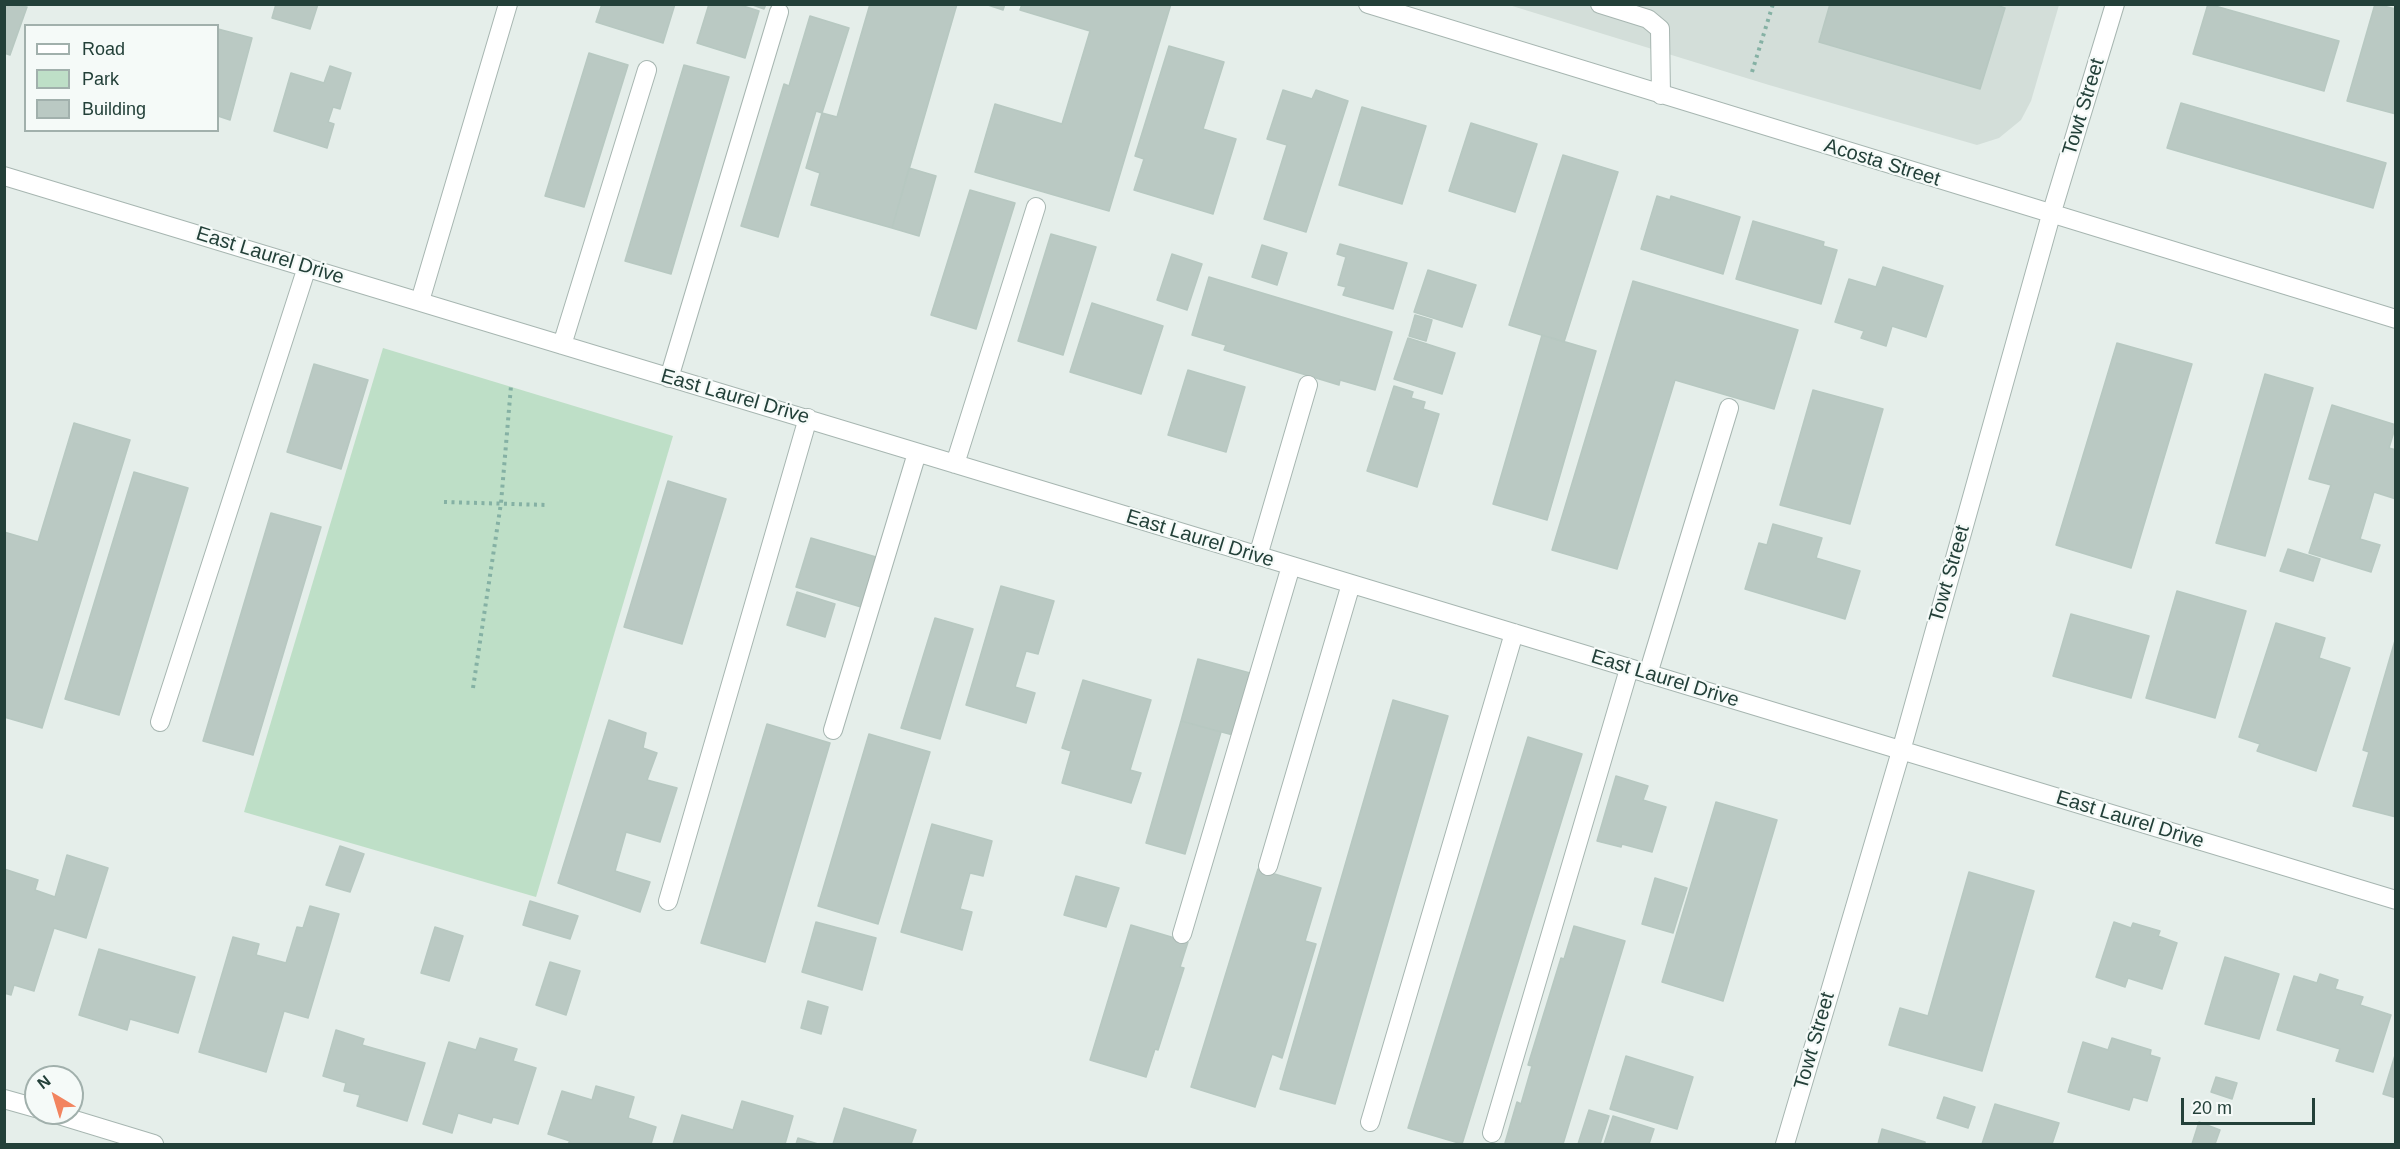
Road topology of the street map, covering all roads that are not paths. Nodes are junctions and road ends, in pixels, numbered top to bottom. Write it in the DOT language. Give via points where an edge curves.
graph roads {
  1 [pos="508,4"];
  2 [pos="1368,4"];
  3 [pos="1600,4"];
  4 [pos="2115,4"];
  5 [pos="1408,10"];
  6 [pos="779,12"];
  7 [pos="647,70"];
  8 [pos="1660,95"];
  9 [pos="4,176"];
  10 [pos="1036,207"];
  11 [pos="2051,215"];
  12 [pos="307,267"];
  13 [pos="420,301"];
  14 [pos="2396,319"];
  15 [pos="562,345"];
  16 [pos="669,378"];
  17 [pos="1308,385"];
  18 [pos="1729,408"];
  19 [pos="808,418"];
  20 [pos="916,453"];
  21 [pos="955,464"];
  22 [pos="1258,556"];
  23 [pos="1291,567"];
  24 [pos="1351,584"];
  25 [pos="1514,633"];
  26 [pos="1629,669"];
  27 [pos="1648,674"];
  28 [pos="160,722"];
  29 [pos="833,730"];
  30 [pos="1901,751"];
  31 [pos="1268,866"];
  32 [pos="2396,900"];
  33 [pos="668,901"];
  34 [pos="1182,934"];
  35 [pos="4,1099"];
  36 [pos="24,1105"];
  37 [pos="1370,1122"];
  38 [pos="84,1123"];
  39 [pos="1492,1133"];
  40 [pos="154,1144"];
  41 [pos="1785,1144"];
  1 -- 13 [label="street"];
  2 -- 5 [label="street, Acosta Street"];
  3 -- 8 [label="street" via="1648,20 1660,30"];
  4 -- 11 [label="street, Towt Street"];
  5 -- 8 [label="street, Acosta Street"];
  6 -- 16 [label="street"];
  7 -- 15 [label="street"];
  8 -- 11 [label="street, Acosta Street"];
  9 -- 12 [label="street, East Laurel Drive"];
  10 -- 21 [label="street"];
  11 -- 14 [label="street, Acosta Street"];
  11 -- 30 [label="street, Towt Street"];
  12 -- 13 [label="street, East Laurel Drive"];
  12 -- 28 [label="street"];
  13 -- 15 [label="street, East Laurel Drive"];
  15 -- 16 [label="street, East Laurel Drive"];
  16 -- 19 [label="street, East Laurel Drive"];
  17 -- 22 [label="street"];
  18 -- 27 [label="street"];
  19 -- 20 [label="street, East Laurel Drive"];
  19 -- 33 [label="street"];
  20 -- 21 [label="street, East Laurel Drive"];
  20 -- 29 [label="street"];
  21 -- 22 [label="street, East Laurel Drive"];
  22 -- 23 [label="street, East Laurel Drive"];
  23 -- 24 [label="street, East Laurel Drive"];
  23 -- 34 [label="street"];
  24 -- 25 [label="street, East Laurel Drive"];
  24 -- 31 [label="street"];
  25 -- 26 [label="street, East Laurel Drive"];
  25 -- 37 [label="street"];
  26 -- 27 [label="street, East Laurel Drive"];
  26 -- 39 [label="street"];
  27 -- 30 [label="street, East Laurel Drive"];
  30 -- 32 [label="street, East Laurel Drive"];
  30 -- 41 [label="street, Towt Street"];
  35 -- 36 [label="street"];
  38 -- 40 [label="street"];
}
